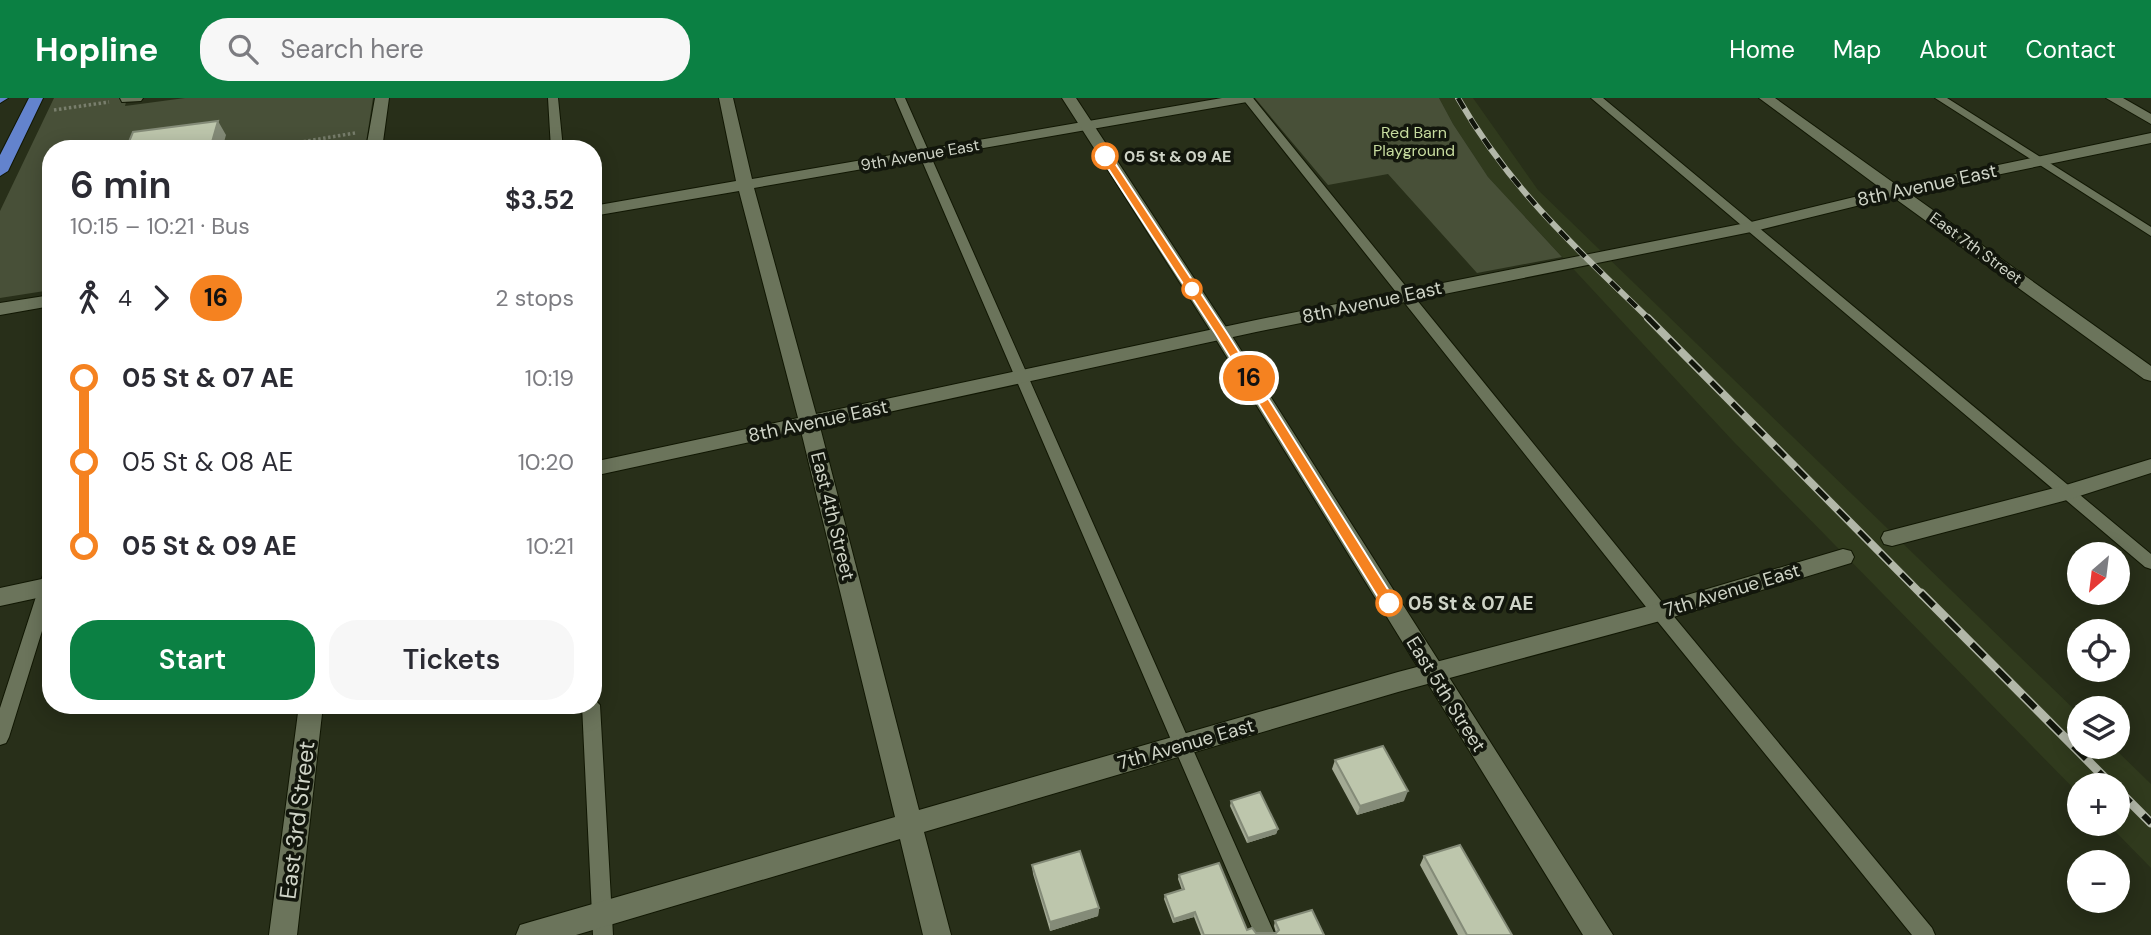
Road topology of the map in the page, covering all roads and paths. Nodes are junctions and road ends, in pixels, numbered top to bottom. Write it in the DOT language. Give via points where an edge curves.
graph roads {
  1 [pos="36,98"];
  2 [pos="382,98"];
  3 [pos="553,98"];
  4 [pos="726,98"];
  5 [pos="900,98"];
  6 [pos="1069,98"];
  7 [pos="1247,98"];
  8 [pos="1596,98"];
  9 [pos="1766,98"];
  10 [pos="1940,98"];
  11 [pos="2113,98"];
  12 [pos="132,99"];
  13 [pos="54,110"];
  14 [pos="2151,120"];
  15 [pos="1086,127"];
  16 [pos="377,130"];
  17 [pos="2151,138"];
  18 [pos="315,140"];
  19 [pos="375,140"];
  20 [pos="556,140"];
  21 [pos="924,154"];
  22 [pos="2040,161"];
  23 [pos="0,171"];
  24 [pos="745,185"];
  25 [pos="1896,191"];
  26 [pos="602,209"];
  27 [pos="1751,226"];
  28 [pos="2151,232"];
  29 [pos="1406,295"];
  30 [pos="42,302"];
  31 [pos="0,309"];
  32 [pos="1221,333"];
  33 [pos="2151,374"];
  34 [pos="1020,377"];
  35 [pos="809,423"];
  36 [pos="602,466"];
  37 [pos="2151,466"];
  38 [pos="2067,492"];
  39 [pos="1892,538"];
  40 [pos="1843,557"];
  41 [pos="2151,563"];
  42 [pos="42,585"];
  43 [pos="0,597"];
  44 [pos="42,605"];
  45 [pos="1660,612"];
  46 [pos="1433,673"];
  47 [pos="310,714"];
  48 [pos="592,714"];
  49 [pos="0,737"];
  50 [pos="1181,745"];
  51 [pos="910,824"];
  52 [pos="602,925"];
  53 [pos="283,935"];
  54 [pos="530,935"];
  55 [pos="937,935"];
  56 [pos="1265,935"];
  57 [pos="1599,935"];
  58 [pos="1925,935"];
  1 -- 23 [label="highway"];
  2 -- 16 [label="street"];
  3 -- 20 [label="lane"];
  4 -- 24 [label="street, East 4th Street"];
  5 -- 21 [label="lane"];
  6 -- 15 [label="street, East 5th Street"];
  7 -- 15 [label="street, 9th Avenue East"];
  7 -- 29 [label="lane"];
  8 -- 27 [label="lane"];
  9 -- 25 [label="street, East 7th Street"];
  10 -- 22 [label="lane"];
  11 -- 14 [label="street"];
  12 -- 13 [label="path"];
  15 -- 21 [label="street, 9th Avenue East"];
  15 -- 32 [label="street, East 5th Street"];
  16 -- 18 [label="path"];
  16 -- 19 [label="street"];
  17 -- 22 [label="street, 8th Avenue East"];
  21 -- 24 [label="street, 9th Avenue East"];
  21 -- 34 [label="lane"];
  22 -- 25 [label="street, 8th Avenue East"];
  22 -- 28 [label="lane"];
  24 -- 26 [label="street, 9th Avenue East"];
  24 -- 35 [label="street, East 4th Street"];
  25 -- 27 [label="street, 8th Avenue East"];
  25 -- 33 [label="street, East 7th Street"];
  27 -- 29 [label="street, 8th Avenue East"];
  27 -- 38 [label="lane"];
  29 -- 32 [label="street, 8th Avenue East"];
  29 -- 45 [label="lane"];
  30 -- 31 [label="street"];
  32 -- 34 [label="street, 8th Avenue East"];
  32 -- 46 [label="street, East 5th Street"];
  34 -- 35 [label="street, 8th Avenue East"];
  34 -- 50 [label="lane"];
  35 -- 36 [label="street, 8th Avenue East"];
  35 -- 51 [label="street, East 4th Street"];
  37 -- 38 [label="street"];
  38 -- 39 [label="street"];
  38 -- 41 [label="lane"];
  40 -- 45 [label="street, 7th Avenue East"];
  42 -- 43 [label="street"];
  44 -- 49 [label="lane"];
  45 -- 46 [label="street, 7th Avenue East"];
  45 -- 58 [label="lane"];
  46 -- 50 [label="street, 7th Avenue East"];
  46 -- 57 [label="street, East 5th Street"];
  47 -- 53 [label="street, East 3rd Street"];
  48 -- 52 [label="lane"];
  50 -- 51 [label="street, 7th Avenue East"];
  50 -- 56 [label="lane"];
  51 -- 52 [label="street, 7th Avenue East"];
  51 -- 55 [label="street, East 4th Street"];
  52 -- 54 [label="street, 7th Avenue East"];
}
